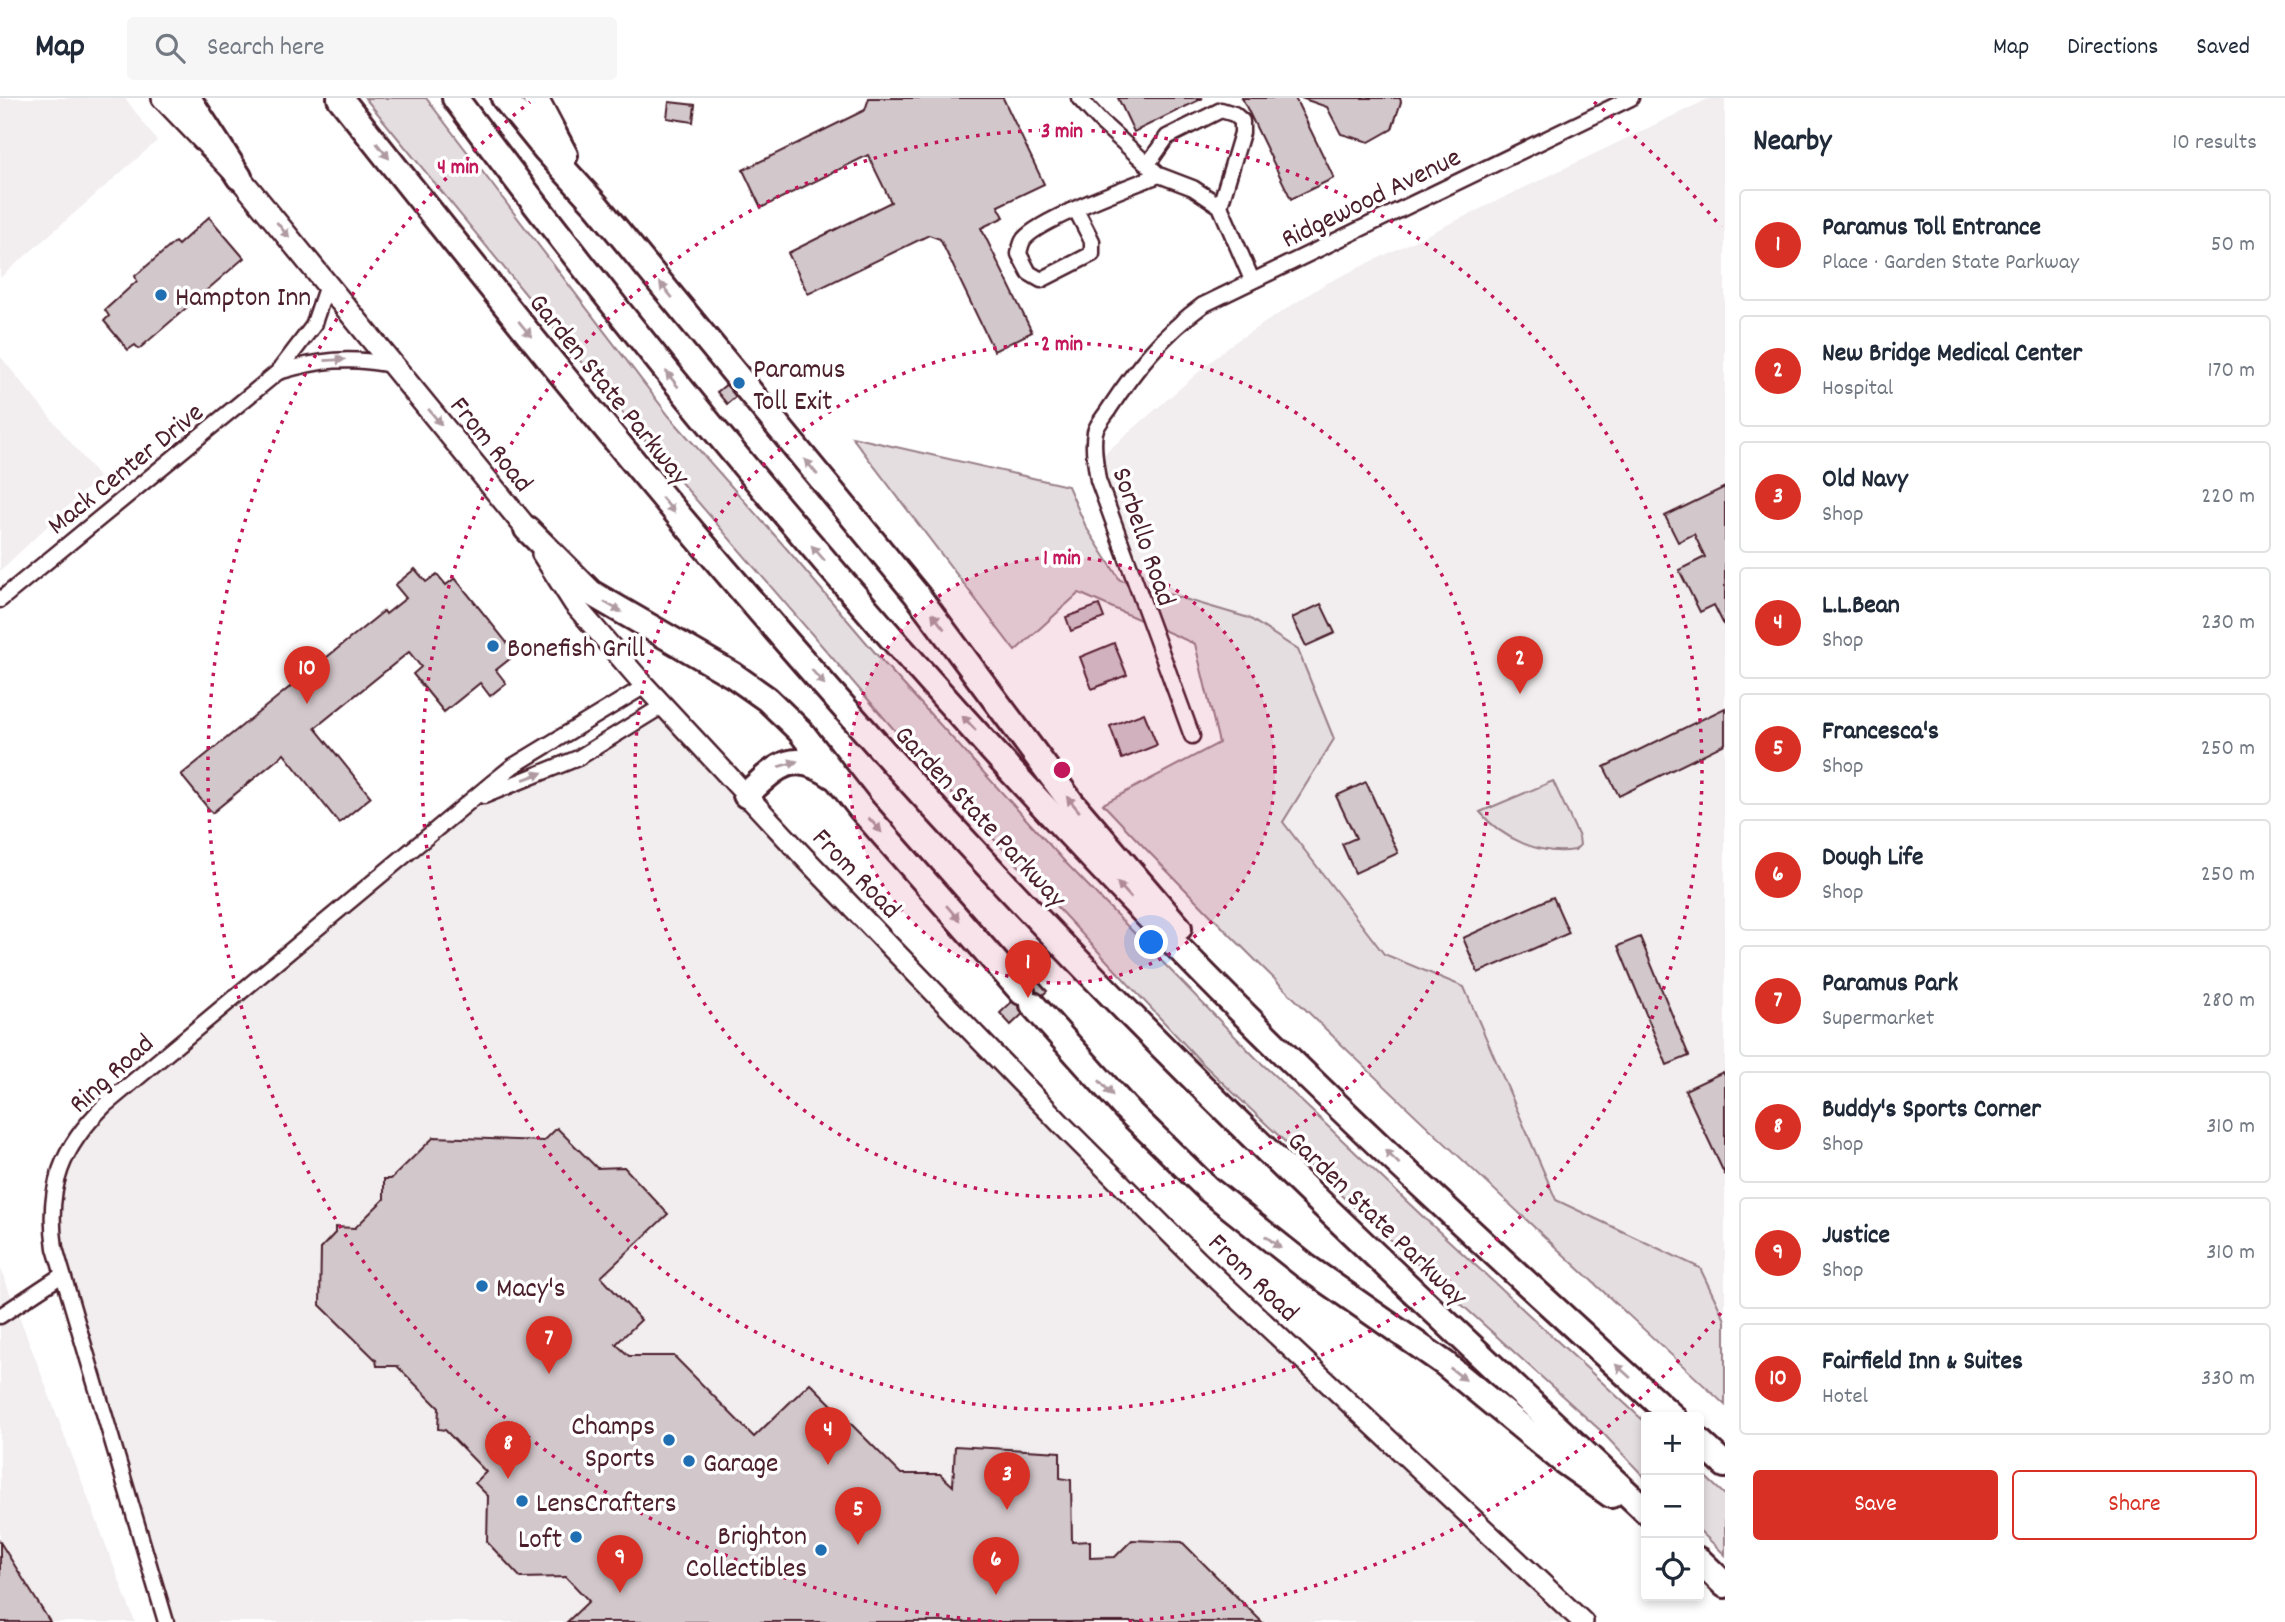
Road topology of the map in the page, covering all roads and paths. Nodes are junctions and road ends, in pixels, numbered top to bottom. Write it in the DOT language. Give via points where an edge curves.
graph roads {
  1 [pos="163,98"];
  2 [pos="188,98"];
  3 [pos="340,98"];
  4 [pos="455,98"];
  5 [pos="504,98"];
  6 [pos="535,98"];
  7 [pos="1079,98"];
  8 [pos="1631,98"];
  9 [pos="1153,169"];
  10 [pos="239,177"];
  11 [pos="597,206"];
  12 [pos="1220,206"];
  13 [pos="1076,210"];
  14 [pos="1252,280"];
  15 [pos="327,285"];
  16 [pos="1144,360"];
  17 [pos="392,365"];
  18 [pos="278,372"];
  19 [pos="527,529"];
  20 [pos="0,600"];
  21 [pos="645,686"];
  22 [pos="664,705"];
  23 [pos="1192,736"];
  24 [pos="837,778"];
  25 [pos="746,795"];
  26 [pos="470,802"];
  27 [pos="1275,1044"];
  28 [pos="62,1275"];
  29 [pos="0,1316"];
  30 [pos="1668,1412"];
  31 [pos="1704,1446"];
  32 [pos="1725,1465"];
  33 [pos="1641,1506"];
  34 [pos="1641,1516"];
  35 [pos="1704,1565"];
  36 [pos="1725,1585"];
  37 [pos="166,1622"];
  38 [pos="1583,1622"];
  1 -- 10 [label="main road, From Road"];
  2 -- 10 [label="highway"];
  3 -- 33 [label="highway, Garden State Parkway, one-way" via="671,509 987,865 1259,1144"];
  27 -- 4 [label="highway, Garden State Parkway, one-way" via="1115,881 848,588 687,398"];
  5 -- 11 [label="highway"];
  6 -- 11 [label="highway"];
  7 -- 9 [label="street"];
  8 -- 14 [label="street, Ridgewood Avenue"];
  9 -- 12 [label="street" via="1193,187"];
  9 -- 12 [label="street" via="1167,137 1221,110 1234,114 1242,121 1242,133"];
  9 -- 13 [label="street"];
  10 -- 15 [label="main road, From Road, one-way"];
  27 -- 11 [label="highway, one-way" via="1070,802 925,605"];
  12 -- 14 [label="street"];
  13 -- 13 [label="street" via="1023,240 1019,254 1029,273 1041,280 1092,254 1092,241"];
  14 -- 16 [label="street, Ridgewood Avenue" via="1176,325"];
  15 -- 17 [label="main road, From Road"];
  15 -- 18 [label="street, Mack Center Drive" via="313,326"];
  16 -- 23 [label="street, Sorbello Road" via="1096,430 1094,454 1098,480"];
  18 -- 17 [label="street, Mack Center Drive, one-way" via="328,360"];
  17 -- 19 [label="main road, From Road, one-way"];
  18 -- 20 [label="street, Mack Center Drive"];
  19 -- 21 [label="street, From Road" via="574,604"];
  19 -- 24 [label="highway, one-way" via="591,593 751,687 801,732"];
  21 -- 22 [label="street, From Road"];
  21 -- 26 [label="street, Ring Road" via="513,766"];
  22 -- 25 [label="street, From Road"];
  26 -- 22 [label="street, one-way" via="578,758"];
  25 -- 24 [label="highway, one-way" via="771,772 794,761 813,763"];
  24 -- 34 [label="highway, one-way" via="1126,1110 1208,1189"];
  25 -- 38 [label="street, From Road" via="1198,1261"];
  26 -- 28 [label="street, Ring Road" via="89,1120 71,1144 54,1194 53,1231"];
  30 -- 27 [label="highway, Garden State Parkway, one-way"];
  28 -- 29 [label="street"];
  28 -- 37 [label="street, Ring Road"];
  31 -- 32 [label="highway"];
  35 -- 36 [label="highway"];
}
